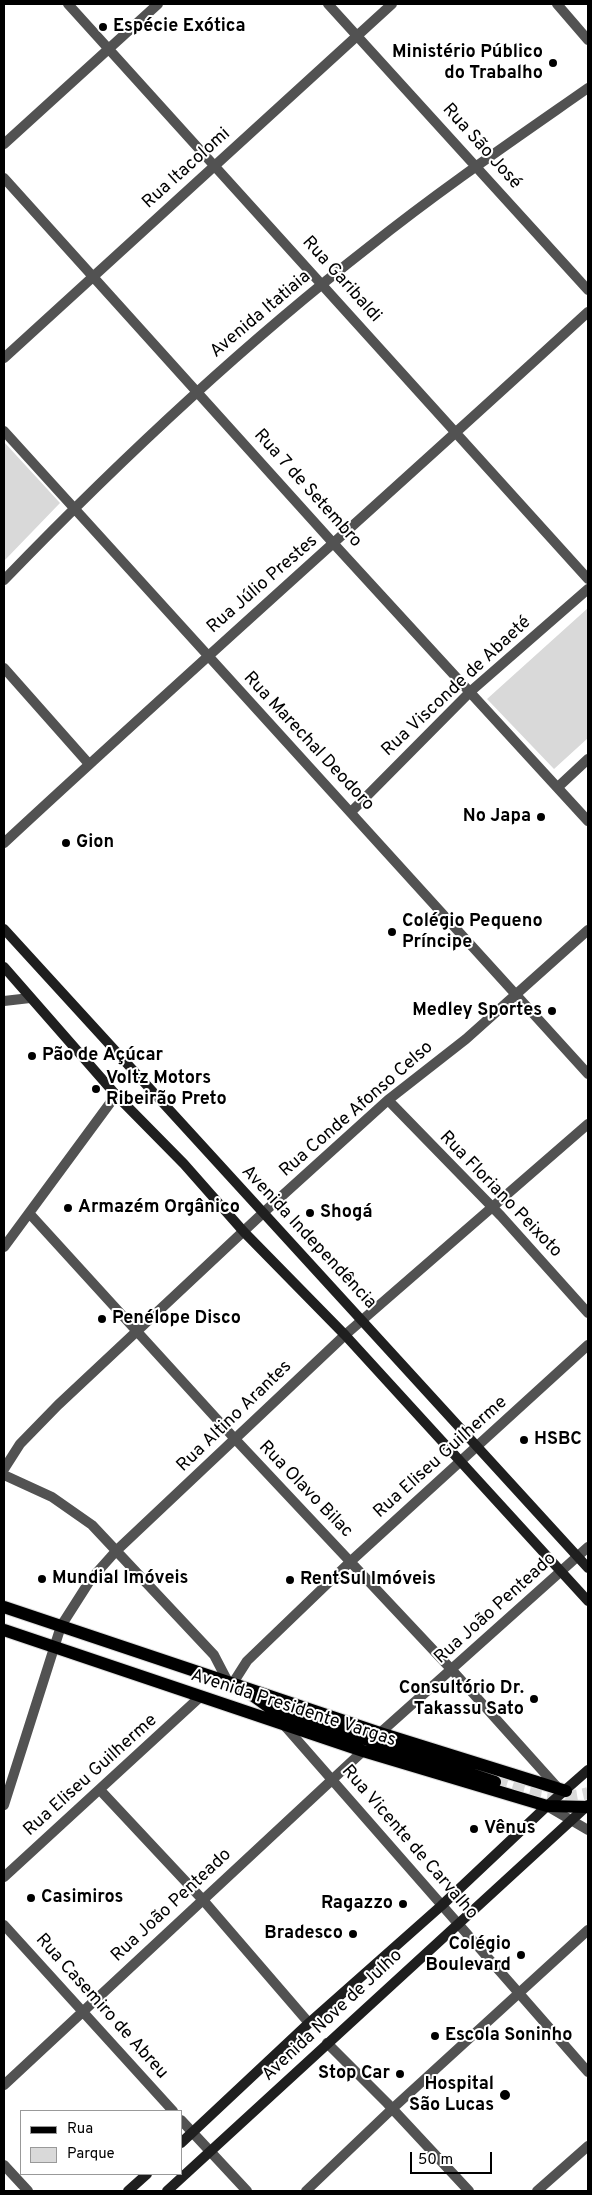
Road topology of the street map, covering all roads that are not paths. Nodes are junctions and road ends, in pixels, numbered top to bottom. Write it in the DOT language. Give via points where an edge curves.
graph roads {
  1 [pos="68,4"];
  2 [pos="158,4"];
  3 [pos="328,4"];
  4 [pos="392,4"];
  5 [pos="557,4"];
  6 [pos="357,35"];
  7 [pos="588,40"];
  8 [pos="108,49"];
  9 [pos="588,88"];
  10 [pos="4,144"];
  11 [pos="215,165"];
  12 [pos="477,166"];
  13 [pos="4,178"];
  14 [pos="94,277"];
  15 [pos="323,284"];
  16 [pos="588,290"];
  17 [pos="588,312"];
  18 [pos="4,358"];
  19 [pos="197,390"];
  20 [pos="4,431"];
  21 [pos="456,433"];
  22 [pos="74,508"];
  23 [pos="334,544"];
  24 [pos="588,579"];
  25 [pos="4,580"];
  26 [pos="588,589"];
  27 [pos="207,656"];
  28 [pos="4,668"];
  29 [pos="471,692"];
  30 [pos="588,759"];
  31 [pos="90,764"];
  32 [pos="558,787"];
  33 [pos="351,812"];
  34 [pos="588,821"];
  35 [pos="4,843"];
  36 [pos="4,929"];
  37 [pos="588,930"];
  38 [pos="4,967"];
  39 [pos="516,994"];
  40 [pos="30,998"];
  41 [pos="4,1001"];
  42 [pos="588,1074"];
  43 [pos="116,1095"];
  44 [pos="388,1100"];
  45 [pos="588,1124"];
  46 [pos="492,1208"];
  47 [pos="29,1213"];
  48 [pos="263,1213"];
  49 [pos="244,1232"];
  50 [pos="4,1247"];
  51 [pos="588,1313"];
  52 [pos="362,1321"];
  53 [pos="138,1331"];
  54 [pos="345,1335"];
  55 [pos="588,1346"];
  56 [pos="235,1439"];
  57 [pos="478,1448"];
  58 [pos="462,1462"];
  59 [pos="4,1468"];
  60 [pos="4,1475"];
  61 [pos="588,1547"];
  62 [pos="116,1550"];
  63 [pos="578,1557"];
  64 [pos="351,1561"];
  65 [pos="588,1568"];
  66 [pos="562,1572"];
  67 [pos="588,1601"];
  68 [pos="4,1606"];
  69 [pos="61,1626"];
  70 [pos="4,1630"];
  71 [pos="53,1647"];
  72 [pos="452,1670"];
  73 [pos="230,1681"];
  74 [pos="200,1697"];
  75 [pos="284,1725"];
  76 [pos="380,1733"];
  77 [pos="363,1751"];
  78 [pos="588,1770"];
  79 [pos="331,1780"];
  80 [pos="495,1782"];
  81 [pos="100,1790"];
  82 [pos="562,1790"];
  83 [pos="4,1805"];
  84 [pos="547,1806"];
  85 [pos="588,1806"];
  86 [pos="572,1819"];
  87 [pos="588,1830"];
  88 [pos="4,1877"];
  89 [pos="203,1900"];
  90 [pos="441,1906"];
  91 [pos="458,1923"];
  92 [pos="4,1925"];
  93 [pos="588,1930"];
  94 [pos="519,1992"];
  95 [pos="84,2011"];
  96 [pos="310,2023"];
  97 [pos="327,2043"];
  98 [pos="588,2072"];
  99 [pos="4,2085"];
  100 [pos="392,2109"];
  101 [pos="172,2110"];
  102 [pos="182,2121"];
  103 [pos="193,2133"];
  104 [pos="182,2142"];
  105 [pos="588,2146"];
  106 [pos="210,2152"];
  107 [pos="4,2165"];
  108 [pos="147,2175"];
  109 [pos="28,2191"];
  110 [pos="128,2191"];
  111 [pos="166,2191"];
  112 [pos="247,2191"];
  113 [pos="306,2191"];
  114 [pos="469,2191"];
  115 [pos="537,2191"];
  1 -- 8 [label="street, Rua Garibaldi"];
  2 -- 8 [label="street"];
  3 -- 6 [label="street, Rua São José"];
  4 -- 6 [label="street, Rua Itacolomi"];
  5 -- 7 [label="street"];
  6 -- 11 [label="street, Rua Itacolomi"];
  6 -- 12 [label="street, Rua São José"];
  8 -- 10 [label="street"];
  8 -- 11 [label="street, Rua Garibaldi"];
  9 -- 12 [label="street, Avenida Itatiaia"];
  11 -- 14 [label="street, Rua Itacolomi"];
  11 -- 15 [label="street, Rua Garibaldi"];
  12 -- 15 [label="street, Avenida Itatiaia"];
  12 -- 16 [label="street, Rua São José"];
  13 -- 14 [label="street, Rua 7 de Setembro"];
  14 -- 18 [label="street, Rua Itacolomi"];
  14 -- 19 [label="street, Rua 7 de Setembro"];
  15 -- 19 [label="street, Avenida Itatiaia"];
  15 -- 21 [label="street, Rua Garibaldi"];
  17 -- 21 [label="street, Rua Júlio Prestes"];
  19 -- 22 [label="street, Avenida Itatiaia"];
  19 -- 23 [label="street, Rua 7 de Setembro"];
  20 -- 22 [label="street, Rua Marechal Deodoro"];
  21 -- 23 [label="street, Rua Júlio Prestes"];
  21 -- 24 [label="street, Rua Garibaldi"];
  22 -- 25 [label="street, Avenida Itatiaia"];
  22 -- 27 [label="street, Rua Marechal Deodoro"];
  23 -- 27 [label="street, Rua Júlio Prestes"];
  23 -- 29 [label="street, Rua 7 de Setembro"];
  26 -- 29 [label="street, Rua Visconde de Abaeté"];
  27 -- 31 [label="street, Rua Júlio Prestes"];
  27 -- 33 [label="street, Rua Marechal Deodoro"];
  28 -- 31 [label="street"];
  29 -- 32 [label="street, Rua 7 de Setembro"];
  29 -- 33 [label="street, Rua Visconde de Abaeté"];
  30 -- 32 [label="street"];
  31 -- 35 [label="street, Rua Júlio Prestes"];
  32 -- 34 [label="street, Rua 7 de Setembro"];
  33 -- 39 [label="street, Rua Marechal Deodoro"];
  36 -- 48 [label="main road, Avenida Independência"];
  37 -- 39 [label="street, Rua Conde Afonso Celso"];
  38 -- 40 [label="main road"];
  39 -- 42 [label="street, Rua Marechal Deodoro"];
  39 -- 44 [label="street, Rua Conde Afonso Celso" via="466,1039"];
  40 -- 41 [label="street"];
  40 -- 43 [label="main road"];
  43 -- 47 [label="street"];
  43 -- 49 [label="main road" via="184,1164"];
  44 -- 46 [label="street, Rua Floriano Peixoto"];
  44 -- 48 [label="street, Rua Conde Afonso Celso"];
  45 -- 46 [label="street, Rua Altino Arantes"];
  46 -- 51 [label="street, Rua Floriano Peixoto"];
  46 -- 52 [label="street, Rua Altino Arantes"];
  47 -- 50 [label="street"];
  47 -- 53 [label="street, Rua Olavo Bilac"];
  48 -- 49 [label="street, Rua Conde Afonso Celso"];
  48 -- 52 [label="main road, Avenida Independência"];
  49 -- 53 [label="street, Rua Conde Afonso Celso"];
  49 -- 54 [label="main road"];
  52 -- 54 [label="street, Rua Altino Arantes"];
  52 -- 57 [label="main road, Avenida Independência"];
  53 -- 56 [label="street, Rua Olavo Bilac"];
  53 -- 59 [label="street, Rua Conde Afonso Celso" via="45,1418 20,1444"];
  54 -- 56 [label="street, Rua Altino Arantes"];
  54 -- 58 [label="main road"];
  55 -- 57 [label="street, Rua Eliseu Guilherme"];
  56 -- 62 [label="street, Rua Altino Arantes"];
  56 -- 64 [label="street, Rua Olavo Bilac"];
  57 -- 58 [label="street, Rua Eliseu Guilherme"];
  57 -- 63 [label="main road, Avenida Independência"];
  58 -- 64 [label="street, Rua Eliseu Guilherme"];
  58 -- 66 [label="main road"];
  60 -- 62 [label="street" via="52,1497 92,1525"];
  61 -- 63 [label="street, Rua João Penteado"];
  62 -- 69 [label="street, Rua Altino Arantes" via="91,1579"];
  62 -- 73 [label="street" via="214,1655"];
  63 -- 65 [label="main road, Avenida Independência"];
  63 -- 66 [label="street, Rua João Penteado"];
  64 -- 72 [label="street, Rua Olavo Bilac"];
  64 -- 73 [label="street, Rua Eliseu Guilherme" via="247,1660"];
  66 -- 67 [label="main road"];
  66 -- 72 [label="street, Rua João Penteado"];
  68 -- 69 [label="main road, Avenida Presidente Vargas"];
  69 -- 71 [label="street, Rua Altino Arantes"];
  69 -- 73 [label="main road, Avenida Presidente Vargas"];
  70 -- 71 [label="main road, Avenida Presidente Vargas"];
  71 -- 74 [label="main road, Avenida Presidente Vargas"];
  71 -- 83 [label="street, Rua Altino Arantes"];
  72 -- 76 [label="street, Rua João Penteado"];
  72 -- 82 [label="street, Rua Olavo Bilac"];
  73 -- 76 [label="main road, Avenida Presidente Vargas"];
  73 -- 80 [label="main road" via="270,1707"];
  74 -- 75 [label="main road, Avenida Presidente Vargas"];
  74 -- 81 [label="street, Rua Eliseu Guilherme"];
  75 -- 77 [label="main road, Avenida Presidente Vargas"];
  75 -- 79 [label="street, Rua Vicente de Carvalho"];
  76 -- 82 [label="main road, Avenida Presidente Vargas"];
  77 -- 79 [label="street, Rua João Penteado"];
  77 -- 84 [label="main road, Avenida Presidente Vargas"];
  78 -- 82 [label="main road, Avenida Nove de Julho"];
  79 -- 89 [label="street, Rua João Penteado"];
  79 -- 90 [label="street, Rua Vicente de Carvalho"];
  81 -- 88 [label="street, Rua Eliseu Guilherme"];
  81 -- 89 [label="street"];
  82 -- 84 [label="main road, Avenida Nove de Julho"];
  84 -- 85 [label="main road"];
  84 -- 86 [label="street, Avenida Presidente Vargas"];
  84 -- 90 [label="main road, Avenida Nove de Julho"];
  85 -- 86 [label="main road, Avenida Nove de Julho"];
  86 -- 87 [label="street"];
  86 -- 91 [label="main road, Avenida Nove de Julho"];
  89 -- 95 [label="street, Rua João Penteado"];
  89 -- 96 [label="street"];
  90 -- 91 [label="street, Rua Vicente de Carvalho"];
  90 -- 96 [label="main road, Avenida Nove de Julho"];
  91 -- 94 [label="street, Rua Vicente de Carvalho"];
  91 -- 97 [label="main road, Avenida Nove de Julho"];
  92 -- 95 [label="street, Rua Casemiro de Abreu"];
  93 -- 94 [label="street"];
  94 -- 98 [label="street, Rua Vicente de Carvalho"];
  94 -- 100 [label="street"];
  95 -- 99 [label="street, Rua João Penteado"];
  95 -- 101 [label="street, Rua Casemiro de Abreu"];
  96 -- 103 [label="main road, Avenida Nove de Julho"];
  97 -- 100 [label="street"];
  97 -- 106 [label="main road, Avenida Nove de Julho"];
  100 -- 113 [label="street"];
  100 -- 114 [label="street"];
  102 -- 103 [label="street"];
  103 -- 104 [label="main road, Avenida Nove de Julho"];
  103 -- 106 [label="street"];
  105 -- 115 [label="street"];
  106 -- 111 [label="main road, Avenida Nove de Julho"];
  106 -- 112 [label="street"];
  107 -- 109 [label="street"];
  108 -- 110 [label="main road"];
}
